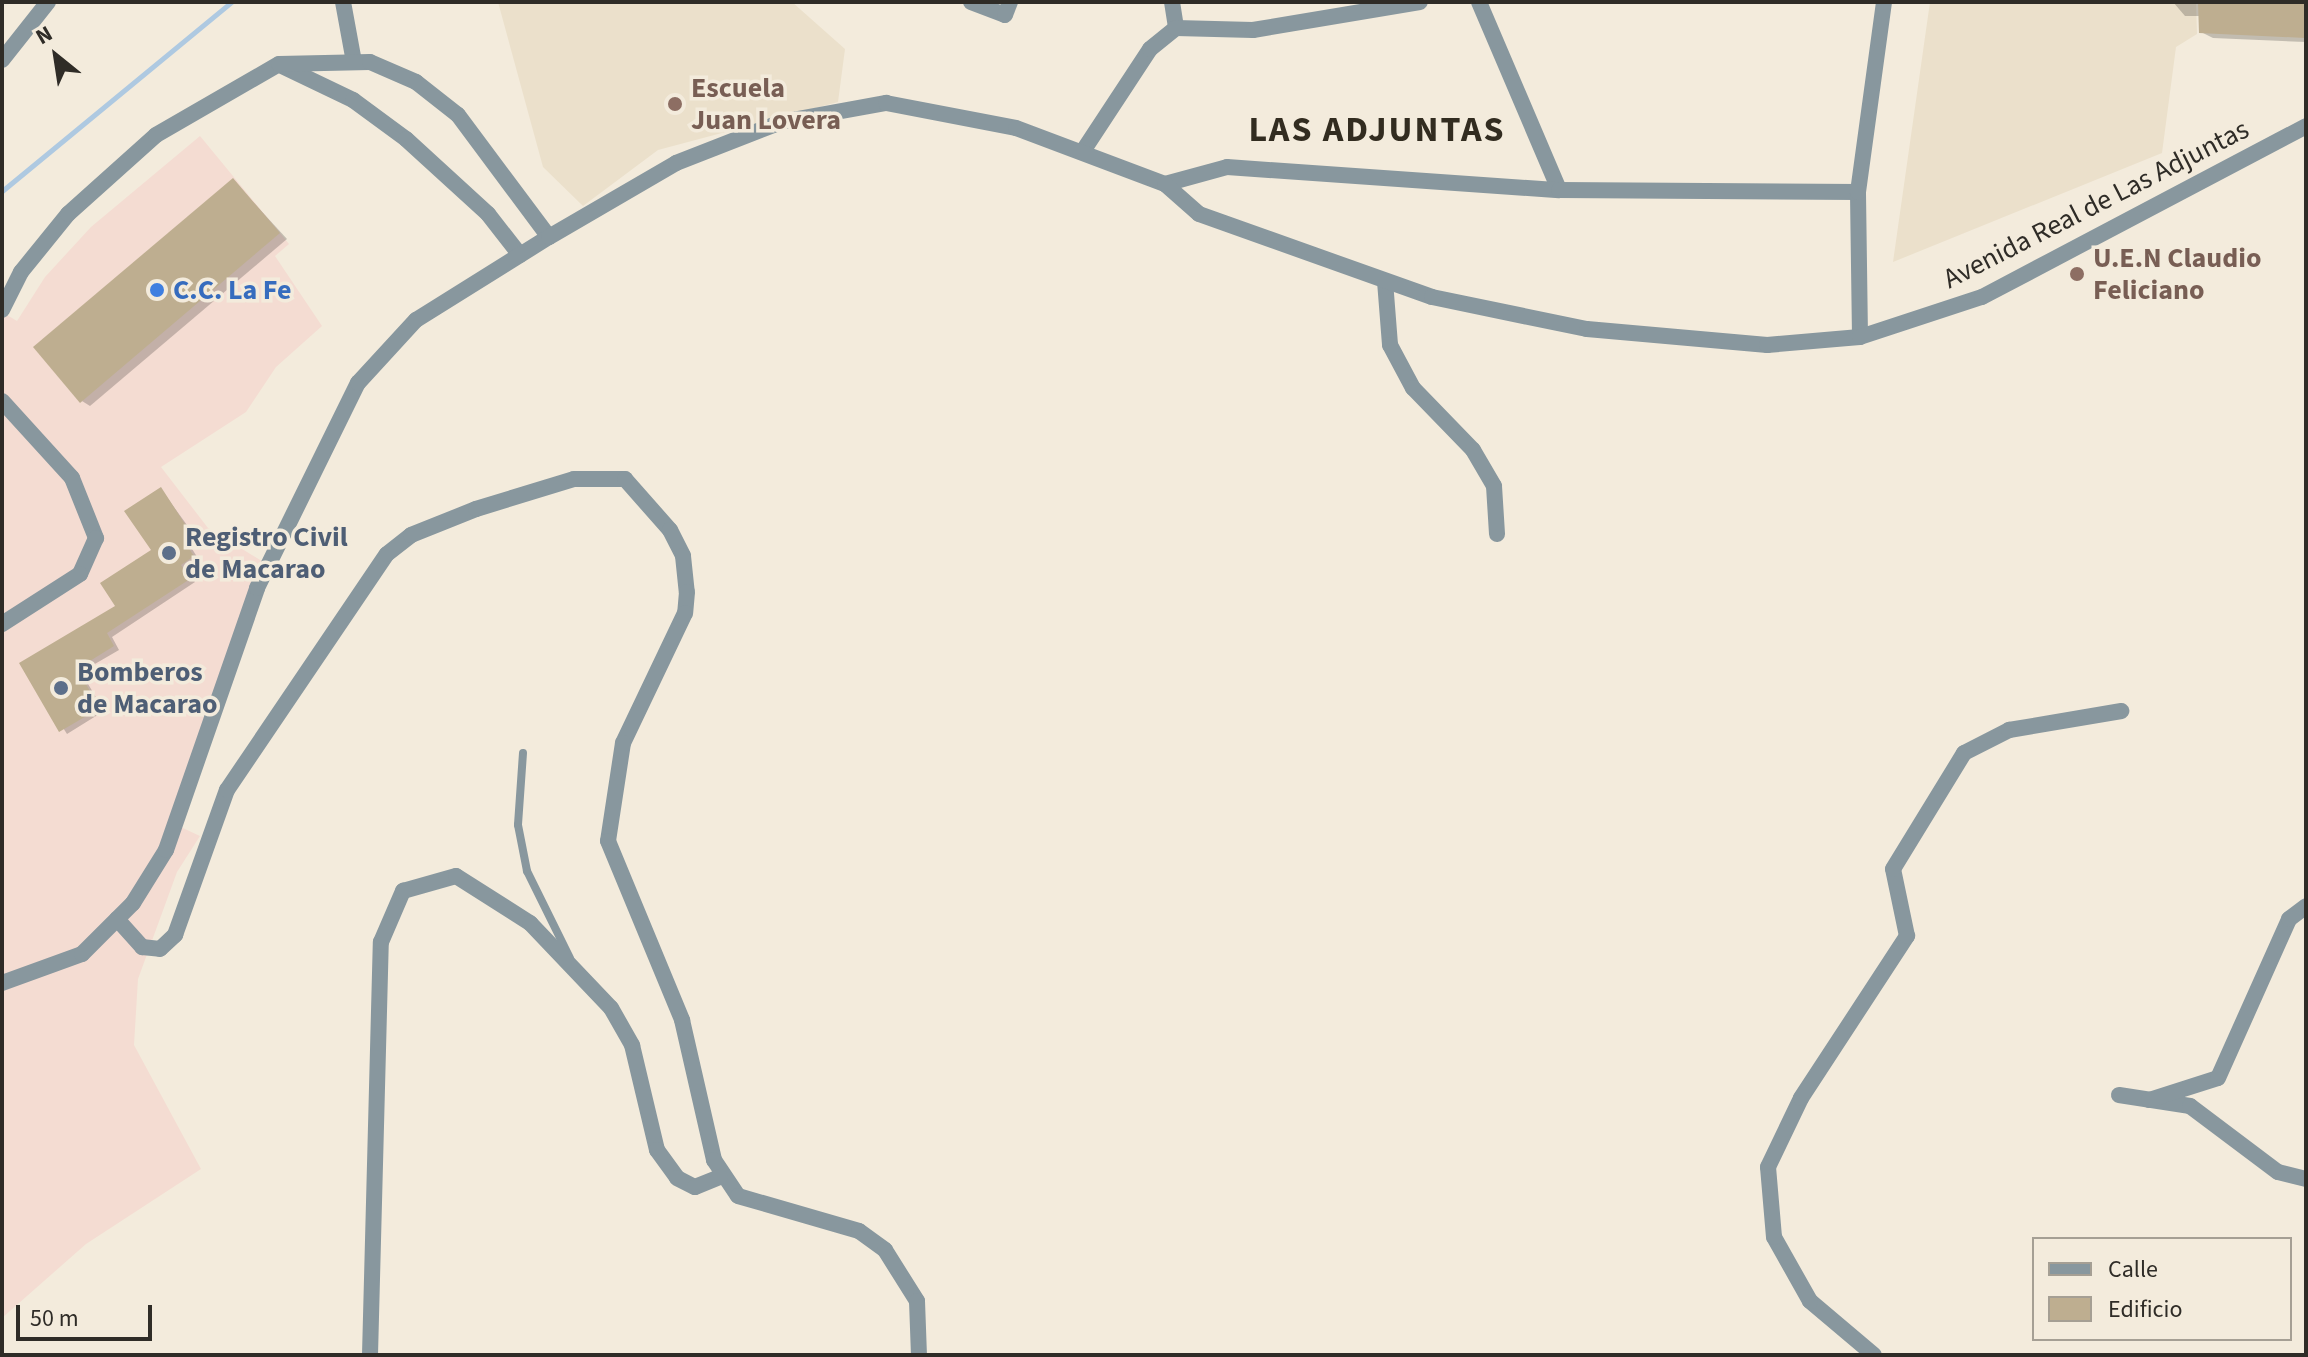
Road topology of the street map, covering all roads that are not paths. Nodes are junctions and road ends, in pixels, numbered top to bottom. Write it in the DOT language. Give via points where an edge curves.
graph roads {
  1 [pos="48,2"];
  2 [pos="343,2"];
  3 [pos="971,2"];
  4 [pos="1010,2"];
  5 [pos="1172,2"];
  6 [pos="1420,2"];
  7 [pos="1479,2"];
  8 [pos="1884,2"];
  9 [pos="1176,28"];
  10 [pos="2,60"];
  11 [pos="354,62"];
  12 [pos="279,64"];
  13 [pos="2306,126"];
  14 [pos="1083,151"];
  15 [pos="1165,184"];
  16 [pos="1559,190"];
  17 [pos="1858,192"];
  18 [pos="549,237"];
  19 [pos="520,255"];
  20 [pos="1385,281"];
  21 [pos="2,310"];
  22 [pos="1860,337"];
  23 [pos="2,401"];
  24 [pos="1497,534"];
  25 [pos="2,624"];
  26 [pos="2121,711"];
  27 [pos="523,753"];
  28 [pos="2306,906"];
  29 [pos="117,919"];
  30 [pos="578,973"];
  31 [pos="2,983"];
  32 [pos="2119,1095"];
  33 [pos="2149,1100"];
  34 [pos="720,1177"];
  35 [pos="2306,1179"];
  36 [pos="370,1355"];
  37 [pos="919,1355"];
  38 [pos="1874,1355"];
  1 -- 10 [label="street"];
  2 -- 11 [label="street"];
  3 -- 4 [label="street" via="1005,15"];
  5 -- 9 [label="street"];
  6 -- 9 [label="street" via="1267,28"];
  7 -- 16 [label="street"];
  8 -- 17 [label="street"];
  9 -- 14 [label="street" via="1150,49"];
  11 -- 12 [label="street"];
  11 -- 18 [label="street" via="416,82 458,115"];
  12 -- 19 [label="street" via="353,100 406,139 488,214"];
  12 -- 21 [label="street" via="156,135 68,214 21,272"];
  13 -- 22 [label="street, Avenida Real de Las Adjuntas" via="1982,297"];
  14 -- 15 [label="street, Avenida Real de Las Adjuntas"];
  14 -- 18 [label="street, Avenida Real de Las Adjuntas" via="1016,128 886,103 781,122 676,163"];
  15 -- 16 [label="street" via="1227,167"];
  15 -- 20 [label="street, Avenida Real de Las Adjuntas" via="1199,214"];
  16 -- 17 [label="street"];
  17 -- 22 [label="street"];
  18 -- 19 [label="street, Avenida Real de Las Adjuntas"];
  19 -- 29 [label="street, Avenida Real de Las Adjuntas" via="416,320 358,383 257,588 166,850"];
  20 -- 22 [label="street, Avenida Real de Las Adjuntas" via="1587,329 1767,345"];
  20 -- 24 [label="street" via="1390,345 1413,388 1473,450 1494,486"];
  23 -- 25 [label="street" via="72,478 96,538 80,574"];
  26 -- 38 [label="street" via="2009,730 1964,753 1893,869 1907,936 1801,1098 1768,1167 1774,1237 1810,1301"];
  27 -- 30 [label="lane" via="518,825 527,871"];
  28 -- 33 [label="street" via="2289,919 2218,1078"];
  29 -- 31 [label="street, Avenida Real de Las Adjuntas" via="82,954"];
  29 -- 34 [label="street" via="142,947 160,949 175,935 227,790 387,554 411,535 476,509 574,479 625,479 670,530 683,556 687,592 685,613 623,743 608,841 682,1020"];
  30 -- 34 [label="street" via="632,1045 657,1150 670,1169 695,1187"];
  30 -- 36 [label="street" via="530,923 456,876 403,891 391,911 381,942"];
  32 -- 33 [label="street"];
  33 -- 35 [label="street" via="2190,1106 2278,1172"];
  34 -- 37 [label="street" via="761,1206 859,1231 885,1250 917,1301"];
}
